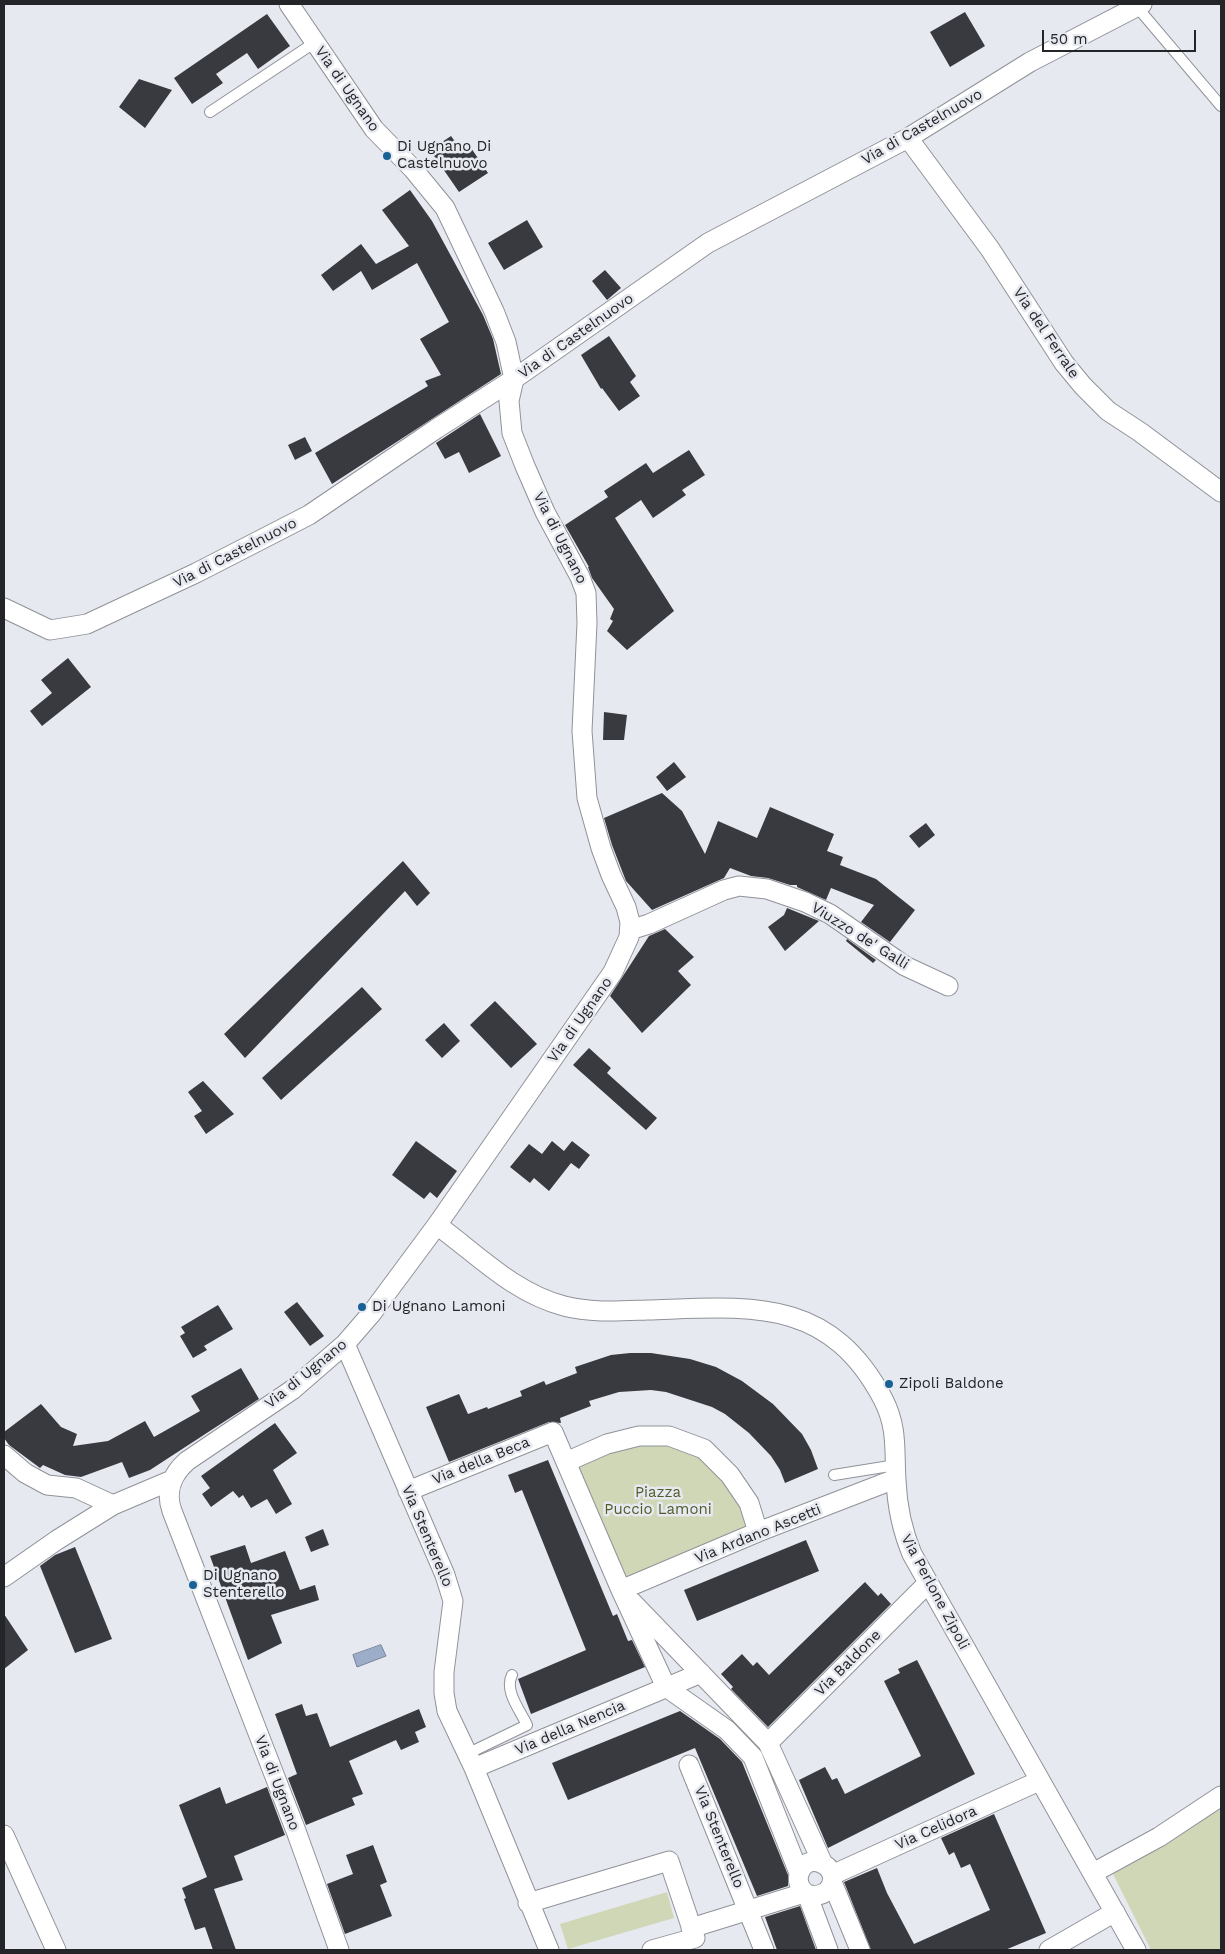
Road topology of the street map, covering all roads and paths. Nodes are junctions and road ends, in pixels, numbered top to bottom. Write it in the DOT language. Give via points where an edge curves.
graph roads {
  1 [pos="289,4"];
  2 [pos="1140,5"];
  3 [pos="314,42"];
  4 [pos="1221,106"];
  5 [pos="210,112"];
  6 [pos="908,138"];
  7 [pos="514,380"];
  8 [pos="1221,492"];
  9 [pos="4,608"];
  10 [pos="630,930"];
  11 [pos="948,986"];
  12 [pos="437,1226"];
  13 [pos="345,1344"];
  14 [pos="4,1455"];
  15 [pos="566,1462"];
  16 [pos="896,1472"];
  17 [pos="834,1475"];
  18 [pos="172,1480"];
  19 [pos="408,1490"];
  20 [pos="113,1505"];
  21 [pos="758,1532"];
  22 [pos="4,1577"];
  23 [pos="928,1583"];
  24 [pos="620,1590"];
  25 [pos="701,1674"];
  26 [pos="512,1675"];
  27 [pos="666,1687"];
  28 [pos="768,1742"];
  29 [pos="471,1761"];
  30 [pos="689,1765"];
  31 [pos="1039,1781"];
  32 [pos="1221,1796"];
  33 [pos="4,1835"];
  34 [pos="799,1873"];
  35 [pos="829,1873"];
  36 [pos="1093,1873"];
  37 [pos="806,1894"];
  38 [pos="528,1903"];
  39 [pos="749,1910"];
  40 [pos="1115,1912"];
  41 [pos="691,1928"];
  42 [pos="56,1950"];
  43 [pos="339,1950"];
  44 [pos="549,1950"];
  45 [pos="652,1950"];
  46 [pos="764,1950"];
  47 [pos="828,1950"];
  48 [pos="860,1950"];
  49 [pos="1048,1950"];
  50 [pos="1136,1950"];
  1 -- 3 [label="street, Via di Ugnano"];
  2 -- 4 [label="lane"];
  2 -- 6 [label="street, Via di Castelnuovo" via="1030,62"];
  3 -- 5 [label="lane"];
  3 -- 7 [label="street, Via di Ugnano" via="374,129 413,169 448,214 502,331"];
  6 -- 7 [label="street, Via di Castelnuovo" via="708,243"];
  6 -- 8 [label="street, Via del Ferrale" via="990,249 1064,363 1083,386 1108,411"];
  7 -- 9 [label="street, Via di Castelnuovo" via="310,515 196,574 87,624 50,630"];
  7 -- 10 [label="street, Via di Ugnano" via="509,401 512,433 545,512 586,592 582,731 587,798 601,848 629,915"];
  10 -- 11 [label="street, Viuzzo de' Galli" via="724,890 739,886 768,889 830,914 905,966"];
  10 -- 12 [label="street, Via di Ugnano" via="613,972"];
  12 -- 13 [label="street, Via di Ugnano"];
  12 -- 16 [label="street, Via Perlone Zipoli" via="504,1278 539,1297 566,1306 628,1311 752,1309 801,1319 851,1355 872,1381 892,1422"];
  13 -- 18 [label="street, Via di Ugnano" via="292,1390 186,1461"];
  13 -- 19 [label="street, Via Stenterello"];
  14 -- 20 [label="street" via="25,1473 47,1485 76,1488"];
  15 -- 19 [label="street, Via della Beca" via="553,1432"];
  15 -- 21 [label="street" via="615,1442 639,1436 669,1436 704,1449 730,1475 749,1502"];
  15 -- 24 [label="street"];
  16 -- 17 [label="lane"];
  16 -- 21 [label="street, Via Ardano Ascetti"];
  16 -- 23 [label="street, Via Perlone Zipoli" via="903,1533"];
  18 -- 20 [label="street"];
  18 -- 43 [label="street, Via di Ugnano" via="170,1507 286,1804"];
  19 -- 29 [label="street, Via Stenterello" via="453,1601 444,1693 447,1711"];
  20 -- 22 [label="street"];
  21 -- 24 [label="street, Via Ardano Ascetti"];
  23 -- 28 [label="street, Via Baldone"];
  23 -- 31 [label="street, Via Perlone Zipoli"];
  24 -- 25 [label="street"];
  24 -- 27 [label="street"];
  25 -- 27 [label="street, Via della Nencia"];
  25 -- 28 [label="street"];
  26 -- 29 [label="lane" via="509,1681 511,1692 528,1725"];
  27 -- 29 [label="street, Via della Nencia"];
  27 -- 34 [label="street" via="727,1730 753,1757"];
  28 -- 35 [label="street"];
  29 -- 38 [label="street, Via Stenterello"];
  30 -- 39 [label="street, Via Stenterello"];
  31 -- 35 [label="street, Via Celidora"];
  31 -- 36 [label="street, Via Perlone Zipoli"];
  32 -- 36 [label="street" via="1159,1837"];
  33 -- 42 [label="street"];
  34 -- 35 [label="street" via="811,1862"];
  34 -- 37 [label="street" via="798,1882"];
  35 -- 37 [label="street" via="828,1891 822,1895"];
  35 -- 48 [label="street"];
  36 -- 40 [label="street, Via Perlone Zipoli"];
  37 -- 39 [label="street"];
  37 -- 47 [label="street"];
  38 -- 41 [label="street" via="669,1861"];
  38 -- 44 [label="street, Via Stenterello"];
  39 -- 41 [label="street"];
  39 -- 46 [label="street, Via Stenterello"];
  40 -- 49 [label="street"];
  40 -- 50 [label="street, Via Perlone Zipoli"];
  41 -- 45 [label="street" via="694,1938"];
}
